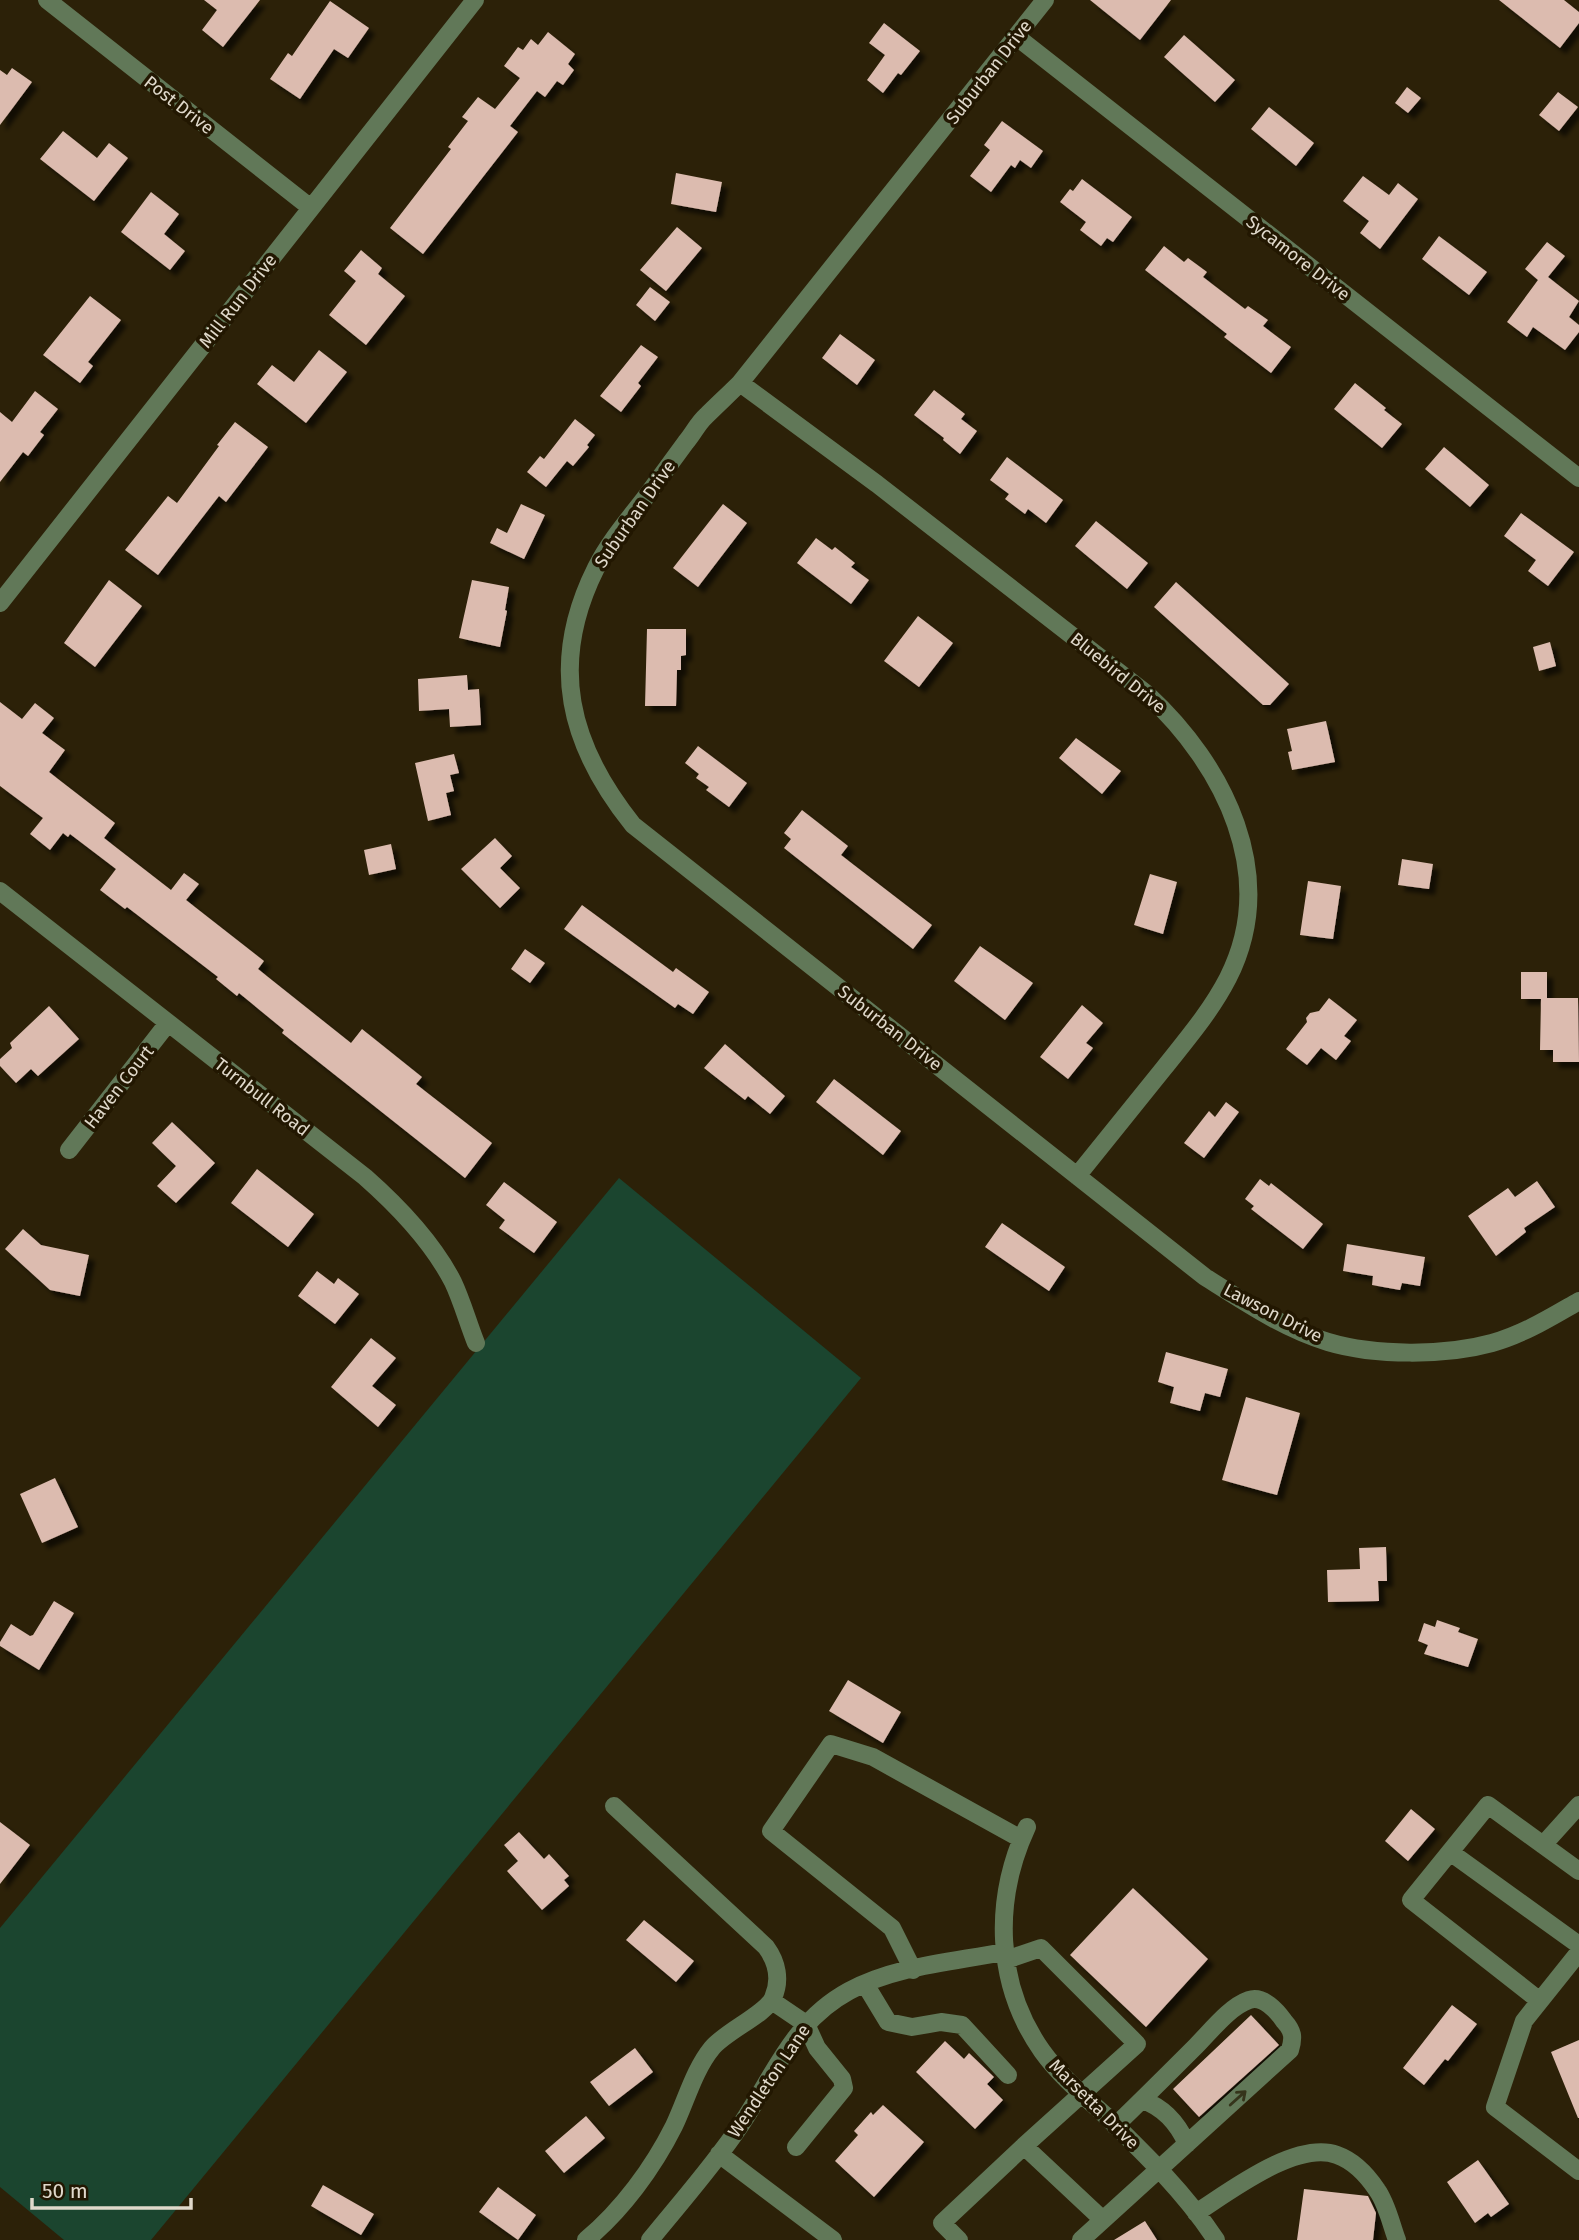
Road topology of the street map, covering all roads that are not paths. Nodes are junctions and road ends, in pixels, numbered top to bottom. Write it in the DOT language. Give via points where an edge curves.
graph roads {
  1 [pos="47,0"];
  2 [pos="475,0"];
  3 [pos="1045,0"];
  4 [pos="1017,37"];
  5 [pos="311,208"];
  6 [pos="740,383"];
  7 [pos="1579,478"];
  8 [pos="0,603"];
  9 [pos="0,891"];
  10 [pos="168,1023"];
  11 [pos="69,1150"];
  12 [pos="1077,1176"];
  13 [pos="1579,1301"];
  14 [pos="476,1343"];
  15 [pos="1579,1805"];
  16 [pos="614,1806"];
  17 [pos="1543,1845"];
  18 [pos="1450,1853"];
  19 [pos="1579,1871"];
  20 [pos="1579,1945"];
  21 [pos="1579,1952"];
  22 [pos="1005,1956"];
  23 [pos="912,1970"];
  24 [pos="865,1984"];
  25 [pos="772,2001"];
  26 [pos="1540,2001"];
  27 [pos="806,2024"];
  28 [pos="1008,2075"];
  29 [pos="1082,2094"];
  30 [pos="1142,2100"];
  31 [pos="1115,2126"];
  32 [pos="1187,2144"];
  33 [pos="1024,2146"];
  34 [pos="796,2147"];
  35 [pos="719,2154"];
  36 [pos="1159,2170"];
  37 [pos="1579,2171"];
  38 [pos="1196,2213"];
  39 [pos="1103,2220"];
  40 [pos="586,2240"];
  41 [pos="650,2240"];
  42 [pos="833,2240"];
  43 [pos="959,2240"];
  44 [pos="1081,2240"];
  45 [pos="1216,2240"];
  46 [pos="1398,2240"];
  1 -- 5 [label="street, Post Drive"];
  2 -- 5 [label="street, Mill Run Drive"];
  3 -- 4 [label="street, Suburban Drive"];
  4 -- 6 [label="street, Suburban Drive"];
  4 -- 7 [label="street, Sycamore Drive"];
  5 -- 8 [label="street, Mill Run Drive"];
  6 -- 12 [label="street, Suburban Drive" via="705,417 612,542 584,597 570,661 570,694 592,763 633,825"];
  6 -- 12 [label="street, Bluebird Drive" via="1147,694 1188,738 1226,796 1247,866 1241,946 1203,1020"];
  9 -- 10 [label="street, Turnbull Road"];
  10 -- 11 [label="street, Haven Court"];
  10 -- 14 [label="street, Turnbull Road" via="390,1199 416,1227 453,1283"];
  12 -- 13 [label="street, Lawson Drive" via="1205,1277 1250,1305 1328,1342 1412,1352 1492,1343 1540,1324"];
  15 -- 17 [label="street"];
  16 -- 25 [label="street" via="766,1947 776,1966"];
  17 -- 18 [label="street" via="1488,1805"];
  17 -- 19 [label="street"];
  18 -- 20 [label="street"];
  18 -- 26 [label="street" via="1411,1900"];
  21 -- 26 [label="street"];
  22 -- 23 [label="street, Wendleton Lane"];
  22 -- 23 [label="street, Marsetta Drive" via="1006,1890 1024,1833 873,1757 831,1744 771,1830 892,1928"];
  22 -- 29 [label="street, Marsetta Drive" via="1017,2003 1035,2039"];
  22 -- 29 [label="street, Wendleton Lane" via="1041,1948 1137,2044"];
  23 -- 24 [label="street, Wendleton Lane"];
  24 -- 27 [label="street, Wendleton Lane"];
  24 -- 28 [label="street" via="888,2022 912,2027 941,2022 962,2025"];
  25 -- 27 [label="street"];
  25 -- 40 [label="street" via="712,2049 658,2153 616,2212"];
  26 -- 37 [label="street" via="1524,2021 1495,2107"];
  27 -- 34 [label="street" via="844,2088"];
  27 -- 35 [label="street, Wendleton Lane"];
  29 -- 31 [label="street, Marsetta Drive"];
  29 -- 33 [label="street"];
  30 -- 31 [label="street"];
  30 -- 32 [label="street" via="1169,2117"];
  32 -- 30 [label="street, one-way" via="1290,2050 1294,2039 1280,2015 1259,1999 1233,2010"];
  31 -- 36 [label="street, Marsetta Drive"];
  32 -- 36 [label="street"];
  33 -- 39 [label="street"];
  33 -- 43 [label="street" via="942,2223"];
  35 -- 41 [label="street, Wendleton Lane"];
  35 -- 42 [label="street"];
  36 -- 38 [label="street, Marsetta Drive"];
  36 -- 39 [label="street"];
  38 -- 45 [label="street, Marsetta Drive"];
  38 -- 46 [label="street" via="1265,2168 1304,2153 1335,2154 1358,2166 1379,2192"];
  39 -- 44 [label="street"];
}
